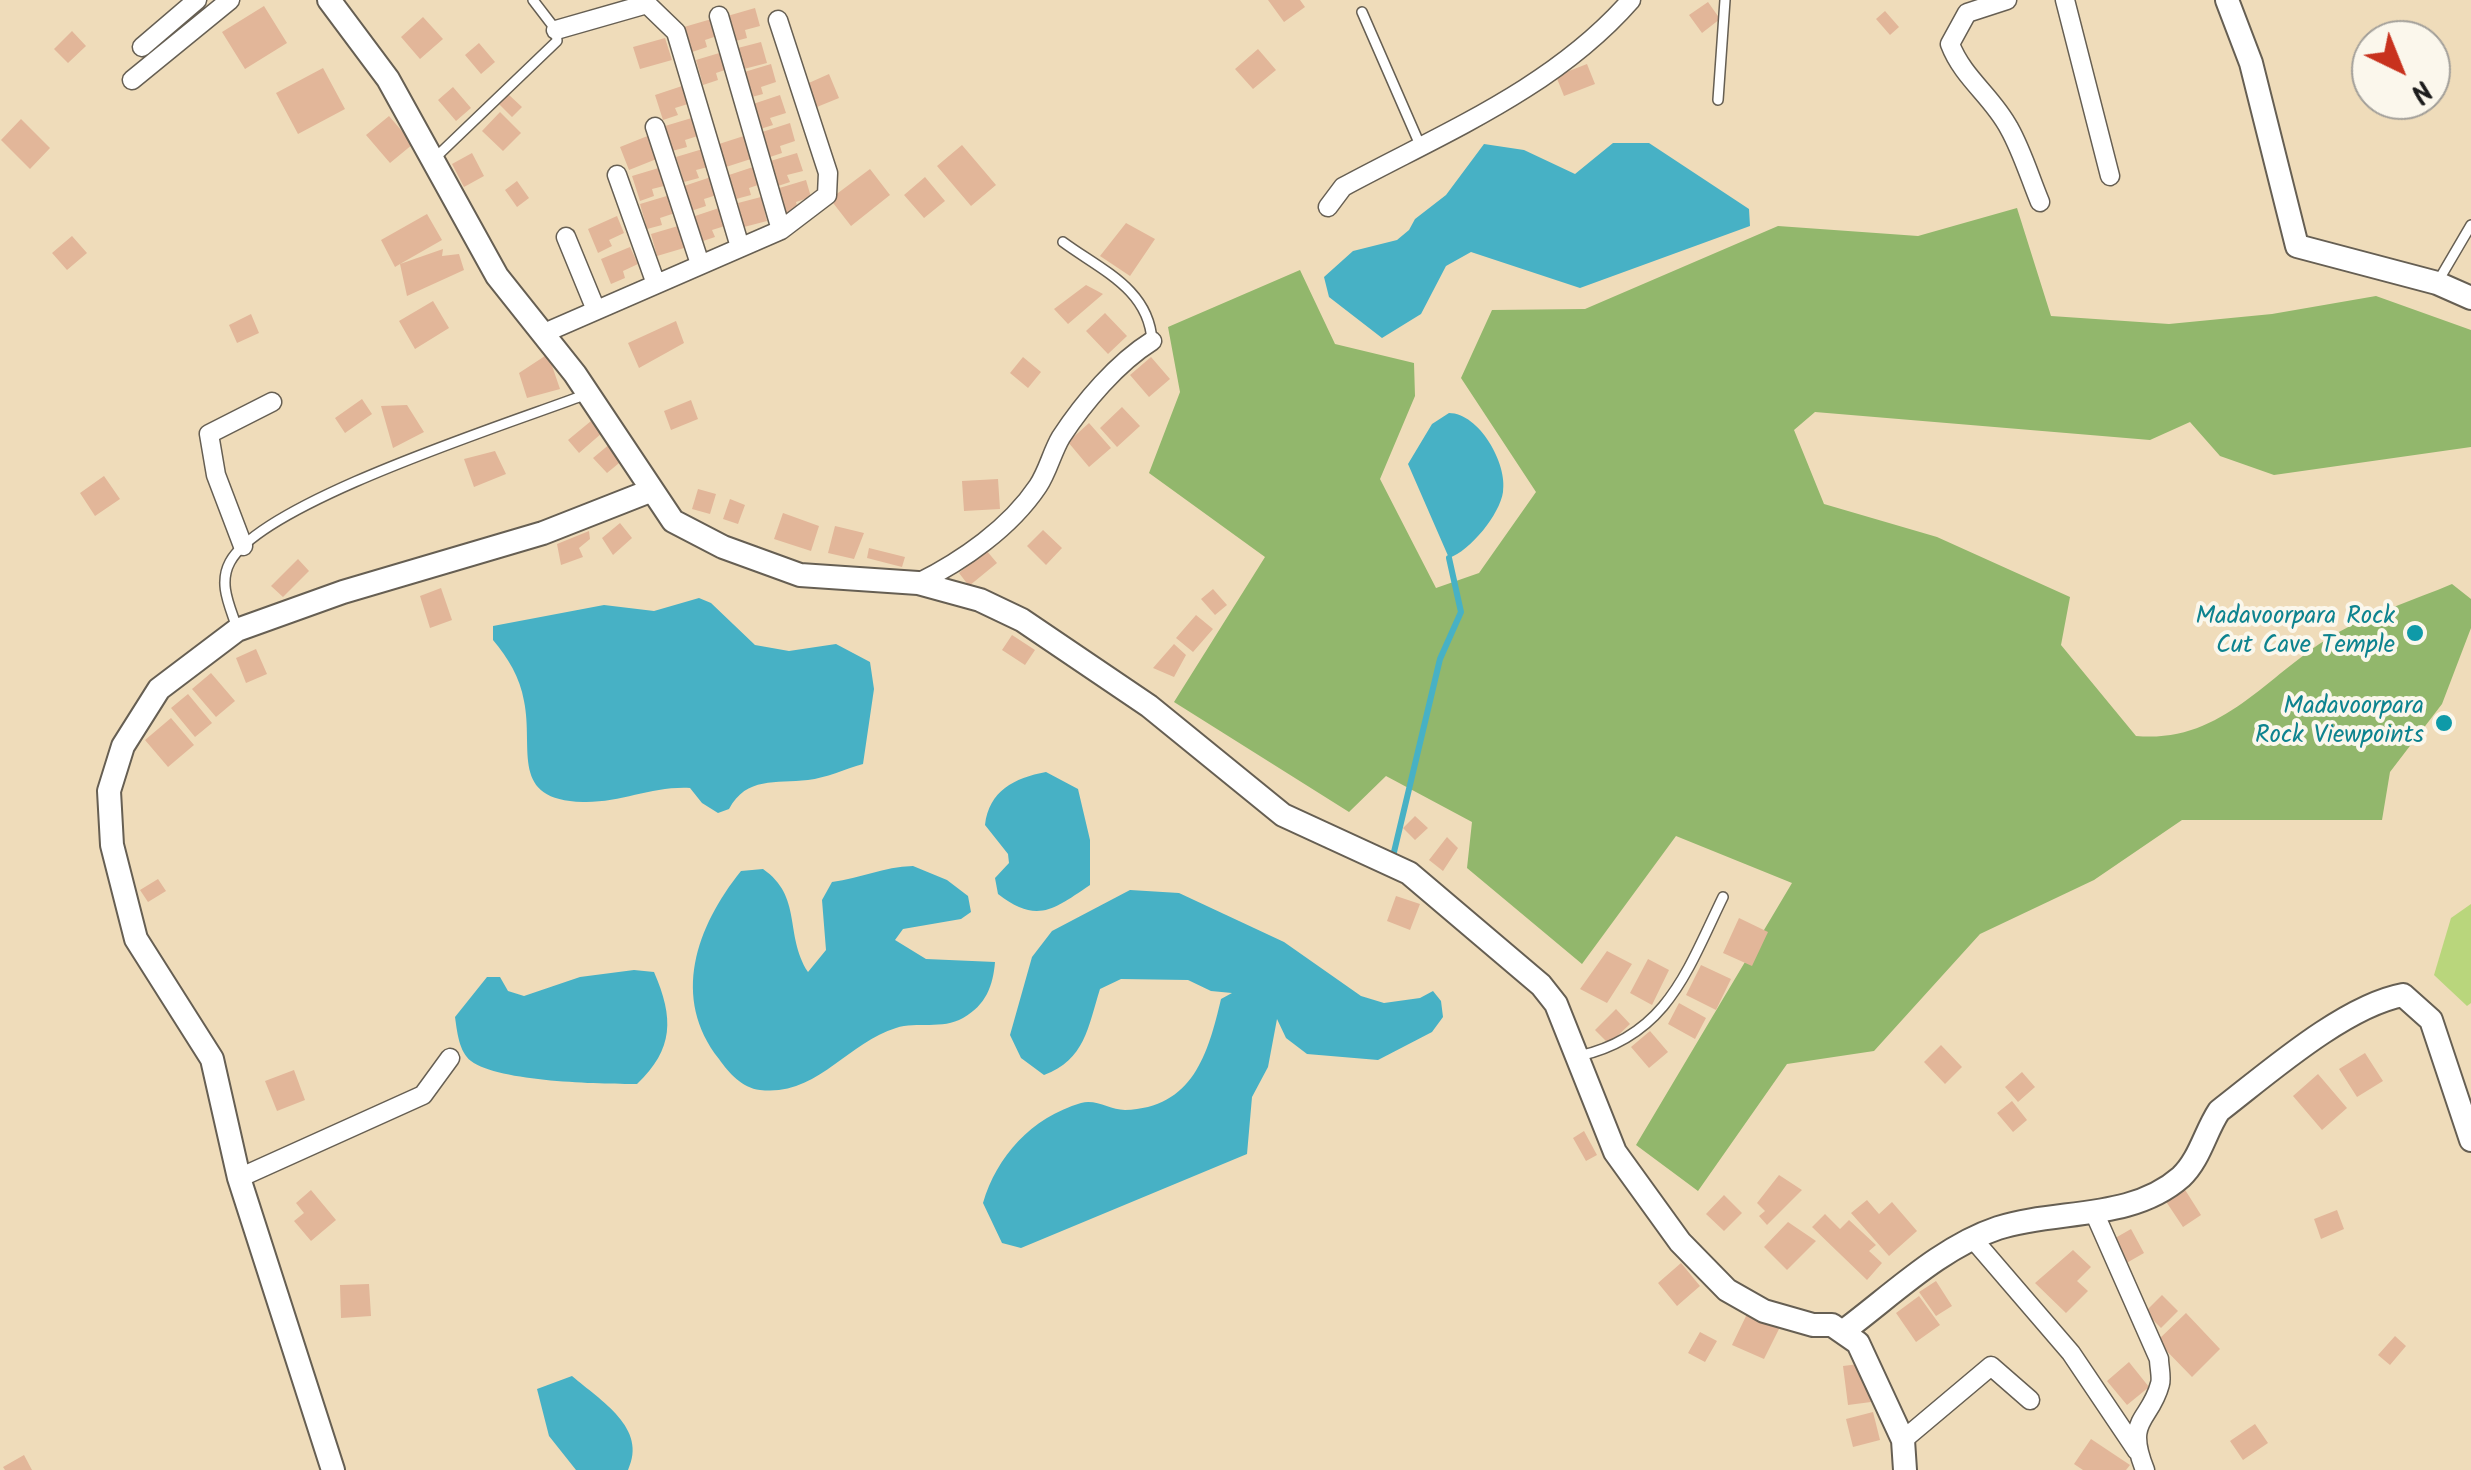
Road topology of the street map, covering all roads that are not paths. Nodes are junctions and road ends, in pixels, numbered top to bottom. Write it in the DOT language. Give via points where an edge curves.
graph roads {
  1 [pos="197,0"];
  2 [pos="230,0"];
  3 [pos="329,0"];
  4 [pos="533,0"];
  5 [pos="1631,0"];
  6 [pos="1725,0"];
  7 [pos="2007,0"];
  8 [pos="2065,0"];
  9 [pos="2228,0"];
  10 [pos="1362,12"];
  11 [pos="719,16"];
  12 [pos="778,20"];
  13 [pos="556,30"];
  14 [pos="142,48"];
  15 [pos="132,80"];
  16 [pos="1718,100"];
  17 [pos="655,126"];
  18 [pos="1420,145"];
  19 [pos="433,160"];
  20 [pos="617,175"];
  21 [pos="2110,176"];
  22 [pos="2040,202"];
  23 [pos="1328,207"];
  24 [pos="2471,225"];
  25 [pos="781,230"];
  26 [pos="566,237"];
  27 [pos="1063,242"];
  28 [pos="740,247"];
  29 [pos="700,264"];
  30 [pos="2437,282"];
  31 [pos="656,284"];
  32 [pos="2471,298"];
  33 [pos="596,310"];
  34 [pos="542,334"];
  35 [pos="1152,341"];
  36 [pos="587,394"];
  37 [pos="272,402"];
  38 [pos="650,491"];
  39 [pos="243,546"];
  40 [pos="918,582"];
  41 [pos="237,630"];
  42 [pos="1723,897"];
  43 [pos="1576,1056"];
  44 [pos="450,1058"];
  45 [pos="2471,1140"];
  46 [pos="239,1178"];
  47 [pos="2094,1212"];
  48 [pos="1973,1239"];
  49 [pos="1845,1330"];
  50 [pos="2030,1400"];
  51 [pos="1903,1440"];
  52 [pos="2138,1452"];
  53 [pos="333,1470"];
  54 [pos="1904,1470"];
  55 [pos="2145,1470"];
  1 -- 14 [label="street"];
  2 -- 15 [label="street"];
  3 -- 19 [label="main road" via="388,78"];
  4 -- 13 [label="lane"];
  5 -- 18 [label="street" via="1554,73"];
  6 -- 16 [label="lane"];
  7 -- 22 [label="street" via="1967,14 1950,44 1960,70 2009,128"];
  8 -- 21 [label="street"];
  9 -- 30 [label="main road" via="2298,246"];
  10 -- 18 [label="lane"];
  11 -- 25 [label="street"];
  12 -- 25 [label="street" via="828,173 827,194"];
  13 -- 19 [label="lane" via="557,42"];
  13 -- 28 [label="street" via="648,4 676,32"];
  17 -- 29 [label="street"];
  18 -- 23 [label="street" via="1343,187"];
  19 -- 34 [label="main road" via="498,276"];
  20 -- 31 [label="street"];
  24 -- 30 [label="lane"];
  25 -- 28 [label="street"];
  26 -- 33 [label="street"];
  27 -- 35 [label="lane" via="1134,292 1146,306"];
  28 -- 29 [label="street"];
  29 -- 31 [label="street"];
  30 -- 32 [label="main road"];
  31 -- 33 [label="street"];
  33 -- 34 [label="street"];
  34 -- 36 [label="main road"];
  35 -- 40 [label="street" via="1129,355 1060,438 1039,486 956,564"];
  36 -- 38 [label="main road"];
  36 -- 39 [label="lane" via="307,502"];
  37 -- 39 [label="street" via="209,434 216,475"];
  38 -- 40 [label="main road" via="673,521 800,575"];
  38 -- 41 [label="main road"];
  39 -- 41 [label="lane" via="229,562 224,587"];
  40 -- 43 [label="main road" via="1022,620 1149,706 1284,815 1409,873 1541,985 1556,1004"];
  41 -- 46 [label="main road" via="159,689 124,746 110,791 112,845 136,939 212,1059"];
  42 -- 43 [label="lane" via="1680,986 1649,1022 1615,1048"];
  43 -- 49 [label="main road" via="1614,1152 1680,1242 1728,1290 1764,1311"];
  44 -- 46 [label="street" via="423,1095"];
  45 -- 47 [label="main road" via="2430,1020 2403,995 2351,1017 2218,1111 2180,1178"];
  46 -- 53 [label="main road"];
  47 -- 48 [label="main road" via="2035,1220"];
  47 -- 52 [label="street" via="2159,1359 2161,1384 2139,1419"];
  48 -- 49 [label="main road"];
  48 -- 52 [label="street" via="2071,1353"];
  49 -- 51 [label="main road" via="1858,1343"];
  50 -- 51 [label="street" via="1991,1366"];
  51 -- 54 [label="main road"];
  52 -- 55 [label="street"];
}
